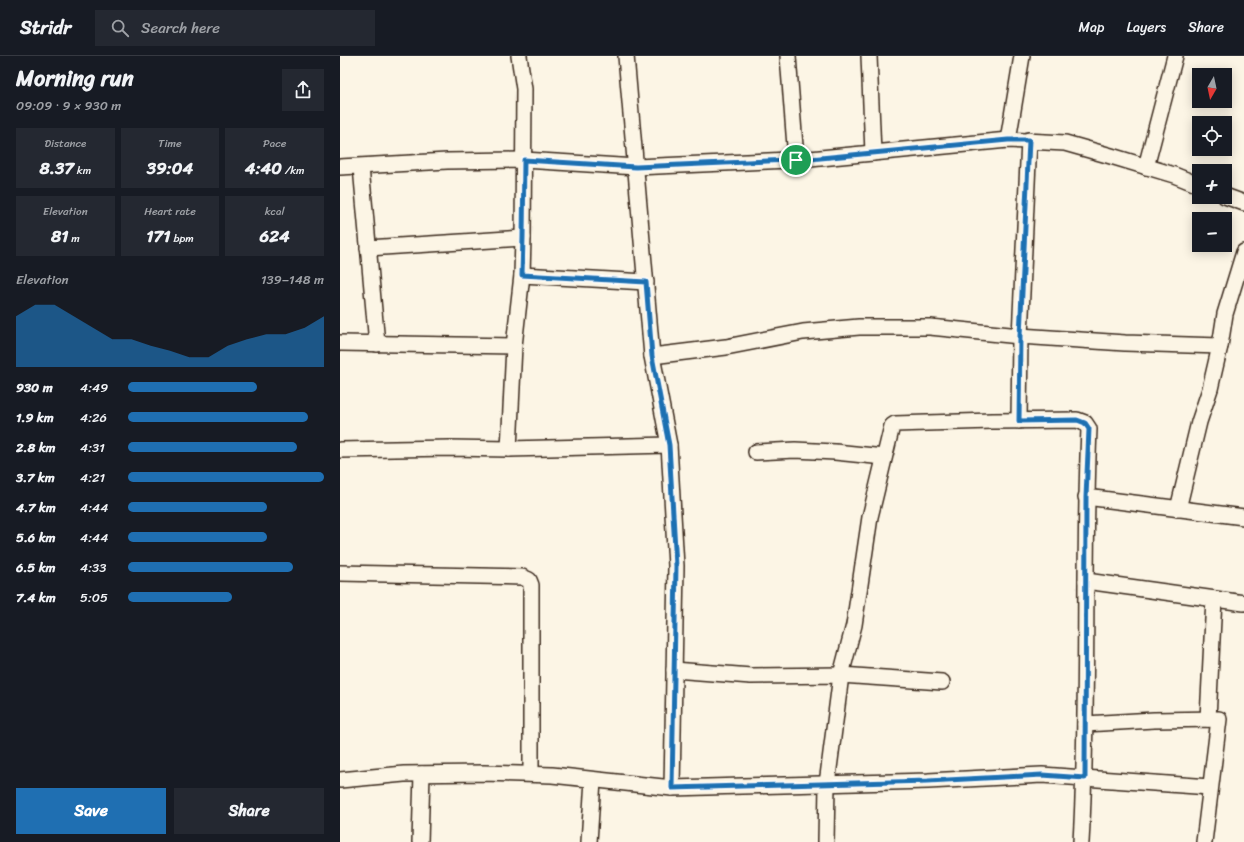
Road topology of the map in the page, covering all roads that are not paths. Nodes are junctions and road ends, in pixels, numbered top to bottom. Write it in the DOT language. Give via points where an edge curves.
graph roads {
  1 [pos="519,56"];
  2 [pos="626,56"];
  3 [pos="788,56"];
  4 [pos="868,56"];
  5 [pos="1022,56"];
  6 [pos="1175,56"];
  7 [pos="1008,140"];
  8 [pos="1029,140"];
  9 [pos="873,153"];
  10 [pos="524,160"];
  11 [pos="796,160"];
  12 [pos="340,167"];
  13 [pos="361,167"];
  14 [pos="636,167"];
  15 [pos="1146,167"];
  16 [pos="1192,183"];
  17 [pos="1232,199"];
  18 [pos="1244,203"];
  19 [pos="523,238"];
  20 [pos="368,248"];
  21 [pos="1244,252"];
  22 [pos="522,275"];
  23 [pos="646,282"];
  24 [pos="1020,336"];
  25 [pos="340,343"];
  26 [pos="377,344"];
  27 [pos="514,346"];
  28 [pos="1220,346"];
  29 [pos="652,356"];
  30 [pos="1019,421"];
  31 [pos="669,445"];
  32 [pos="509,449"];
  33 [pos="340,450"];
  34 [pos="756,452"];
  35 [pos="884,457"];
  36 [pos="1086,497"];
  37 [pos="1178,509"];
  38 [pos="1244,517"];
  39 [pos="340,573"];
  40 [pos="1086,581"];
  41 [pos="1214,599"];
  42 [pos="1244,603"];
  43 [pos="674,670"];
  44 [pos="841,675"];
  45 [pos="942,682"];
  46 [pos="1208,719"];
  47 [pos="1085,724"];
  48 [pos="422,774"];
  49 [pos="531,774"];
  50 [pos="1085,778"];
  51 [pos="340,780"];
  52 [pos="593,780"];
  53 [pos="827,784"];
  54 [pos="1210,787"];
  55 [pos="672,788"];
  56 [pos="420,842"];
  57 [pos="589,842"];
  58 [pos="826,842"];
  59 [pos="1081,842"];
  60 [pos="1204,842"];
  1 -- 10 [label="street" via="524,89"];
  2 -- 14 [label="street"];
  3 -- 11 [label="street"];
  4 -- 9 [label="street"];
  5 -- 7 [label="street"];
  6 -- 15 [label="street"];
  7 -- 8 [label="street"];
  7 -- 9 [label="street"];
  8 -- 15 [label="street" via="1065,143"];
  8 -- 24 [label="street"];
  9 -- 11 [label="street"];
  10 -- 13 [label="street" via="447,161"];
  10 -- 14 [label="street"];
  10 -- 19 [label="street"];
  11 -- 14 [label="street"];
  12 -- 13 [label="street"];
  13 -- 20 [label="street"];
  14 -- 23 [label="street"];
  15 -- 16 [label="street"];
  17 -- 18 [label="street"];
  19 -- 20 [label="street"];
  19 -- 22 [label="street"];
  20 -- 26 [label="street"];
  21 -- 28 [label="street" via="1225,314"];
  22 -- 23 [label="street"];
  22 -- 27 [label="street"];
  23 -- 29 [label="street"];
  24 -- 28 [label="street"];
  24 -- 29 [label="street" via="930,327 859,326 803,332 726,347"];
  24 -- 30 [label="street"];
  25 -- 26 [label="street"];
  26 -- 27 [label="street"];
  27 -- 32 [label="street"];
  28 -- 37 [label="street"];
  29 -- 31 [label="street"];
  30 -- 35 [label="street" via="895,424 892,426"];
  30 -- 36 [label="street" via="1077,420 1085,423 1089,429"];
  31 -- 32 [label="street"];
  31 -- 43 [label="street" via="676,566"];
  32 -- 33 [label="street"];
  34 -- 35 [label="street" via="795,450"];
  35 -- 44 [label="street" via="870,517 854,626"];
  36 -- 37 [label="street"];
  36 -- 40 [label="street"];
  37 -- 38 [label="street"];
  39 -- 49 [label="street" via="529,580"];
  40 -- 41 [label="street"];
  40 -- 47 [label="street"];
  41 -- 42 [label="street"];
  41 -- 46 [label="street"];
  43 -- 44 [label="street" via="751,676"];
  43 -- 55 [label="street"];
  44 -- 45 [label="street"];
  44 -- 53 [label="street"];
  46 -- 47 [label="street"];
  46 -- 54 [label="street" via="1219,719"];
  47 -- 50 [label="street"];
  48 -- 49 [label="street"];
  48 -- 51 [label="street"];
  48 -- 56 [label="street"];
  49 -- 52 [label="street"];
  50 -- 53 [label="street" via="1042,775"];
  50 -- 54 [label="street"];
  50 -- 59 [label="street"];
  52 -- 55 [label="street"];
  52 -- 57 [label="street"];
  53 -- 55 [label="street"];
  53 -- 58 [label="street"];
  54 -- 60 [label="street"];
}
